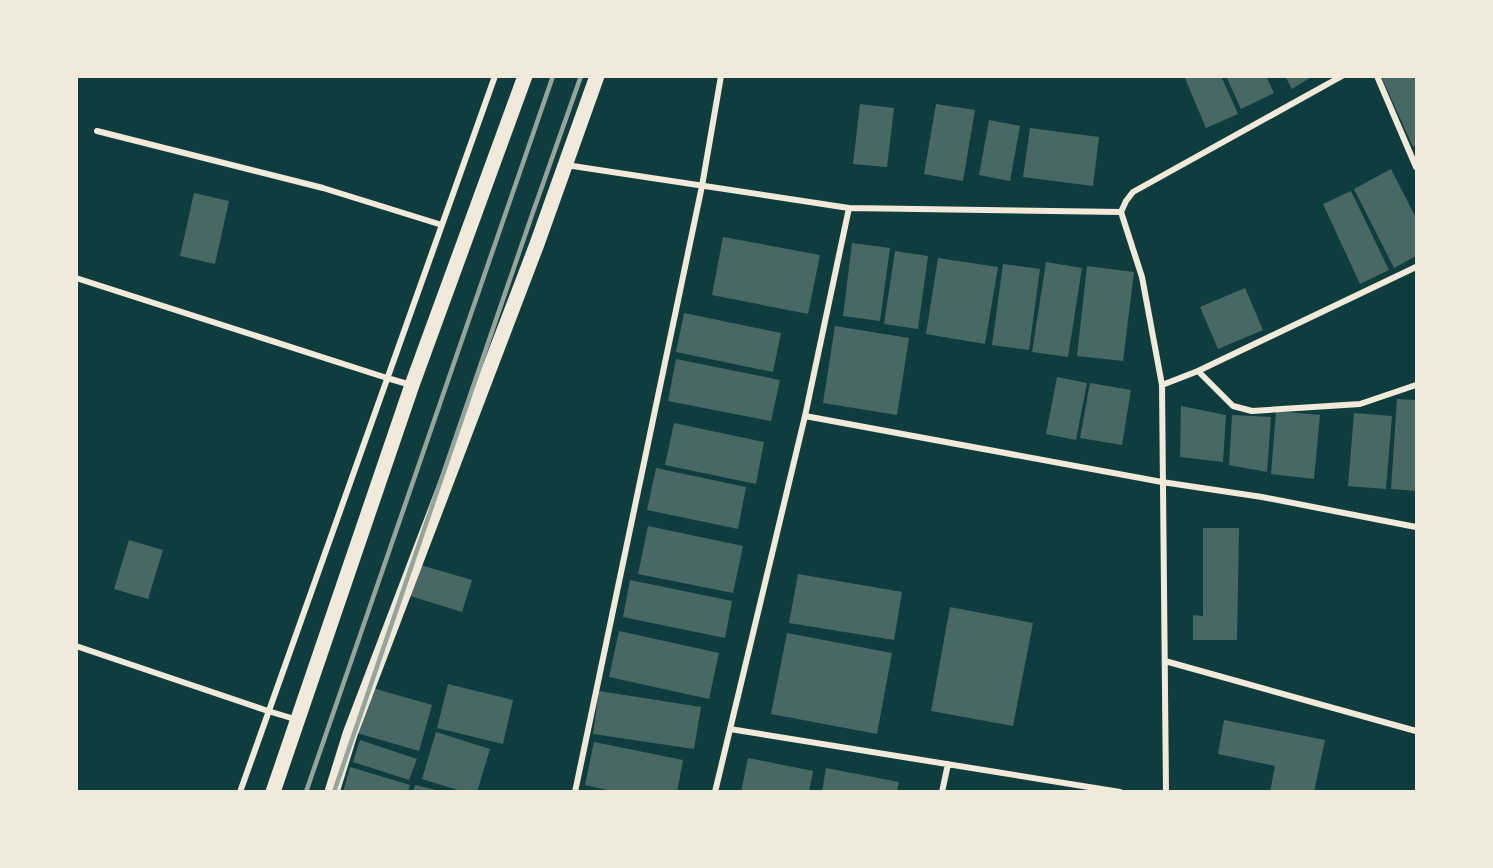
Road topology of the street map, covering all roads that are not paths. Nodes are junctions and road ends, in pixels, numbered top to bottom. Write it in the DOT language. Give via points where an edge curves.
graph roads {
  1 [pos="495,76"];
  2 [pos="525,76"];
  3 [pos="597,76"];
  4 [pos="721,76"];
  5 [pos="1342,76"];
  6 [pos="1377,76"];
  7 [pos="97,131"];
  8 [pos="565,165"];
  9 [pos="1416,167"];
  10 [pos="702,186"];
  11 [pos="849,208"];
  12 [pos="1121,212"];
  13 [pos="442,225"];
  14 [pos="1416,267"];
  15 [pos="76,278"];
  16 [pos="1198,371"];
  17 [pos="387,378"];
  18 [pos="412,385"];
  19 [pos="1162,385"];
  20 [pos="1416,385"];
  21 [pos="805,416"];
  22 [pos="1162,482"];
  23 [pos="1416,527"];
  24 [pos="76,646"];
  25 [pos="1165,661"];
  26 [pos="268,711"];
  27 [pos="298,720"];
  28 [pos="730,729"];
  29 [pos="1416,731"];
  30 [pos="948,764"];
  31 [pos="240,792"];
  32 [pos="273,792"];
  33 [pos="332,792"];
  34 [pos="575,792"];
  35 [pos="715,792"];
  36 [pos="942,792"];
  37 [pos="1120,792"];
  38 [pos="1166,792"];
  1 -- 13 [label="street"];
  2 -- 18 [label="main road"];
  3 -- 8 [label="main road"];
  4 -- 10 [label="street"];
  5 -- 12 [label="street" via="1133,192"];
  6 -- 9 [label="street"];
  7 -- 13 [label="street" via="323,188"];
  8 -- 10 [label="street"];
  8 -- 33 [label="main road" via="350,734"];
  10 -- 11 [label="street"];
  10 -- 34 [label="street"];
  11 -- 12 [label="street"];
  11 -- 21 [label="street"];
  12 -- 19 [label="street" via="1142,278"];
  13 -- 17 [label="street"];
  14 -- 16 [label="street"];
  15 -- 17 [label="street"];
  16 -- 19 [label="street"];
  16 -- 20 [label="street" via="1233,406 1252,411 1360,404"];
  17 -- 18 [label="street"];
  17 -- 26 [label="street"];
  18 -- 27 [label="main road"];
  19 -- 22 [label="street"];
  21 -- 22 [label="street"];
  21 -- 28 [label="street"];
  22 -- 23 [label="street"];
  22 -- 25 [label="street"];
  24 -- 26 [label="street"];
  25 -- 29 [label="street"];
  25 -- 38 [label="street"];
  26 -- 27 [label="street"];
  26 -- 31 [label="street"];
  27 -- 32 [label="main road"];
  28 -- 30 [label="street"];
  28 -- 35 [label="street"];
  30 -- 36 [label="street"];
  30 -- 37 [label="street"];
}
